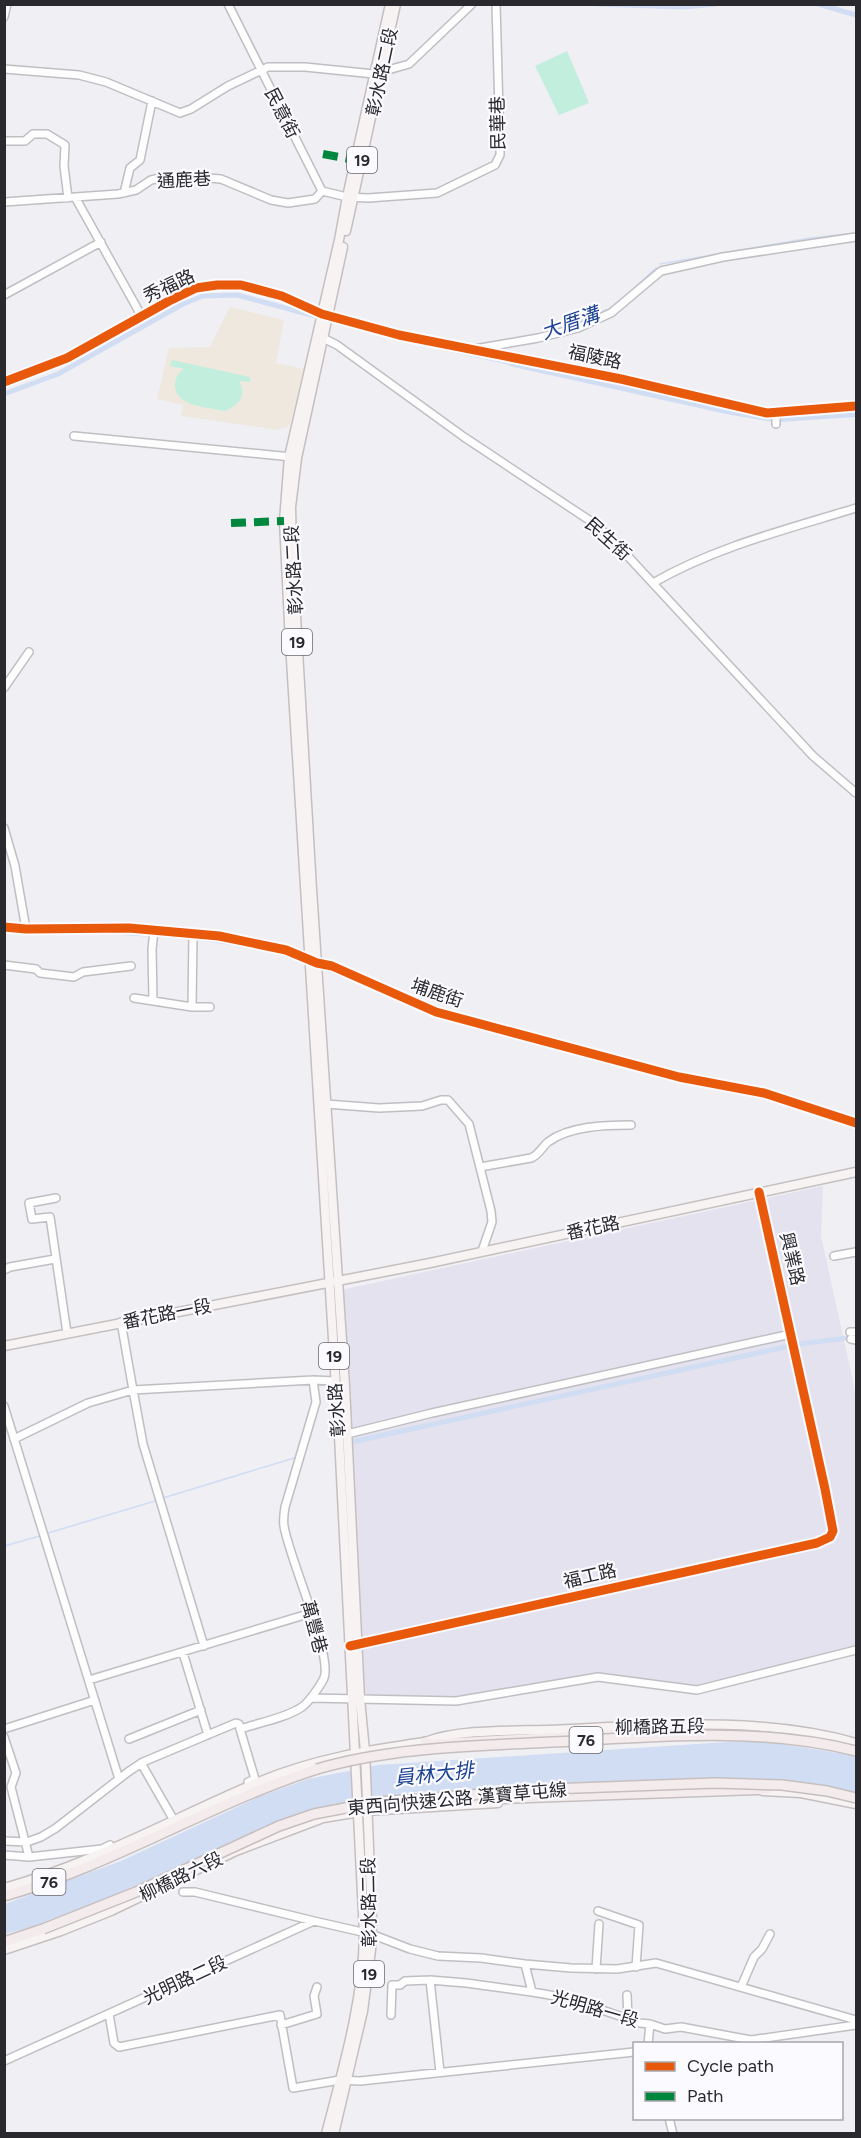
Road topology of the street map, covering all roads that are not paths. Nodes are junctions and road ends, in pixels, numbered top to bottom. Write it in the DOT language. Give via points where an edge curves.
graph roads {
  1 [pos="7,4"];
  2 [pos="228,4"];
  3 [pos="390,4"];
  4 [pos="396,4"];
  5 [pos="472,4"];
  6 [pos="496,4"];
  7 [pos="4,17"];
  8 [pos="4,69"];
  9 [pos="261,70"];
  10 [pos="378,74"];
  11 [pos="152,100"];
  12 [pos="4,141"];
  13 [pos="322,191"];
  14 [pos="124,193"];
  15 [pos="72,198"];
  16 [pos="350,198"];
  17 [pos="7,202"];
  18 [pos="4,210"];
  19 [pos="856,237"];
  20 [pos="101,242"];
  21 [pos="4,294"];
  22 [pos="142,317"];
  23 [pos="325,318"];
  24 [pos="321,337"];
  25 [pos="471,350"];
  26 [pos="4,382"];
  27 [pos="856,406"];
  28 [pos="776,413"];
  29 [pos="776,424"];
  30 [pos="74,436"];
  31 [pos="293,457"];
  32 [pos="856,508"];
  33 [pos="653,583"];
  34 [pos="29,652"];
  35 [pos="4,688"];
  36 [pos="856,793"];
  37 [pos="4,828"];
  38 [pos="4,927"];
  39 [pos="26,928"];
  40 [pos="154,931"];
  41 [pos="193,934"];
  42 [pos="313,962"];
  43 [pos="4,965"];
  44 [pos="131,966"];
  45 [pos="134,998"];
  46 [pos="153,1000"];
  47 [pos="192,1007"];
  48 [pos="210,1007"];
  49 [pos="326,1104"];
  50 [pos="856,1124"];
  51 [pos="630,1125"];
  52 [pos="480,1167"];
  53 [pos="856,1172"];
  54 [pos="759,1192"];
  55 [pos="56,1198"];
  56 [pos="482,1251"];
  57 [pos="856,1252"];
  58 [pos="834,1256"];
  59 [pos="55,1259"];
  60 [pos="4,1270"];
  61 [pos="334,1282"];
  62 [pos="121,1322"];
  63 [pos="68,1333"];
  64 [pos="791,1334"];
  65 [pos="4,1346"];
  66 [pos="313,1380"];
  67 [pos="335,1381"];
  68 [pos="133,1390"];
  69 [pos="4,1406"];
  70 [pos="343,1435"];
  71 [pos="13,1436"];
  72 [pos="4,1437"];
  73 [pos="833,1531"];
  74 [pos="311,1613"];
  75 [pos="204,1646"];
  76 [pos="353,1646"];
  77 [pos="856,1650"];
  78 [pos="183,1653"];
  79 [pos="88,1680"];
  80 [pos="311,1698"];
  81 [pos="356,1699"];
  82 [pos="95,1700"];
  83 [pos="201,1710"];
  84 [pos="4,1729"];
  85 [pos="240,1729"];
  86 [pos="208,1735"];
  87 [pos="742,1736"];
  88 [pos="4,1737"];
  89 [pos="129,1740"];
  90 [pos="425,1742"];
  91 [pos="856,1743"];
  92 [pos="856,1751"];
  93 [pos="360,1752"];
  94 [pos="141,1763"];
  95 [pos="118,1779"];
  96 [pos="8,1784"];
  97 [pos="827,1791"];
  98 [pos="856,1798"];
  99 [pos="856,1804"];
  100 [pos="436,1806"];
  101 [pos="362,1807"];
  102 [pos="172,1817"];
  103 [pos="4,1841"];
  104 [pos="27,1842"];
  105 [pos="4,1855"];
  106 [pos="29,1857"];
  107 [pos="4,1888"];
  108 [pos="183,1892"];
  109 [pos="4,1896"];
  110 [pos="598,1911"];
  111 [pos="314,1921"];
  112 [pos="599,1924"];
  113 [pos="368,1934"];
  114 [pos="770,1934"];
  115 [pos="4,1942"];
  116 [pos="4,1950"];
  117 [pos="525,1964"];
  118 [pos="636,1967"];
  119 [pos="596,1969"];
  120 [pos="430,1980"];
  121 [pos="317,1987"];
  122 [pos="741,1987"];
  123 [pos="532,1992"];
  124 [pos="627,1995"];
  125 [pos="109,2014"];
  126 [pos="391,2015"];
  127 [pos="628,2018"];
  128 [pos="856,2020"];
  129 [pos="650,2024"];
  130 [pos="282,2025"];
  131 [pos="856,2025"];
  132 [pos="648,2042"];
  133 [pos="633,2052"];
  134 [pos="4,2061"];
  135 [pos="441,2072"];
  136 [pos="343,2080"];
  137 [pos="326,2133"];
  138 [pos="334,2133"];
  1 -- 7 [label="street"];
  2 -- 9 [label="street, 民意街"];
  3 -- 10 [label="main road, 彰水路二段 / 19"];
  4 -- 10 [label="main road, 彰水路二段 / 19"];
  5 -- 10 [label="street" via="409,64"];
  6 -- 16 [label="street, 民華巷" via="500,155 495,165 437,193"];
  8 -- 11 [label="street" via="79,75"];
  9 -- 10 [label="street" via="283,65"];
  9 -- 11 [label="street" via="191,109 180,112"];
  9 -- 13 [label="street, 民意街"];
  10 -- 16 [label="main road, 彰水路二段 / 19"];
  11 -- 14 [label="street" via="140,160 130,168"];
  12 -- 15 [label="street" via="25,141 33,134 47,134 65,145 64,166"];
  13 -- 14 [label="street, 通鹿巷" via="315,199 288,203 221,179 165,177"];
  13 -- 16 [label="street"];
  14 -- 15 [label="street, 通鹿巷"];
  15 -- 17 [label="street, 通鹿巷"];
  15 -- 20 [label="street"];
  16 -- 23 [label="main road, 彰水路二段 / 19"];
  17 -- 18 [label="street" via="10,206"];
  19 -- 25 [label="street" via="723,257 661,271 611,313 578,328"];
  20 -- 21 [label="street"];
  20 -- 22 [label="street"];
  22 -- 23 [label="street, 秀福路" via="196,288 241,285 282,296"];
  22 -- 26 [label="street, 秀福路" via="67,358"];
  23 -- 24 [label="main road, 彰水路二段 / 19"];
  23 -- 25 [label="street, 福陵路"];
  24 -- 31 [label="main road, 彰水路二段 / 19"];
  24 -- 33 [label="street, 民生街" via="589,520"];
  25 -- 28 [label="street, 福陵路"];
  27 -- 28 [label="street, 福陵路"];
  28 -- 29 [label="street"];
  30 -- 31 [label="street"];
  31 -- 42 [label="main road, 彰水路二段 / 19" via="294,642"];
  32 -- 33 [label="street" via="716,553"];
  33 -- 36 [label="street, 民生街" via="813,756"];
  34 -- 35 [label="street"];
  37 -- 39 [label="street"];
  38 -- 39 [label="street, 埔鹿街"];
  39 -- 40 [label="street, 埔鹿街"];
  40 -- 41 [label="street, 埔鹿街"];
  40 -- 46 [label="street"];
  41 -- 42 [label="street, 埔鹿街" via="286,950"];
  41 -- 47 [label="street"];
  42 -- 49 [label="main road, 彰水路 / 19"];
  42 -- 50 [label="street, 埔鹿街" via="332,966 436,1012 679,1077 764,1093"];
  42 -- 61 [label="main road, 彰水路 / 19"];
  43 -- 44 [label="street" via="74,977 83,972"];
  45 -- 46 [label="street"];
  46 -- 47 [label="street"];
  47 -- 48 [label="street"];
  49 -- 52 [label="street" via="378,1108 422,1106 448,1100 469,1124"];
  49 -- 61 [label="main road, 彰水路 / 19"];
  51 -- 52 [label="street" via="596,1125 557,1136 535,1157"];
  52 -- 56 [label="street" via="492,1222"];
  53 -- 54 [label="main road, 番花路"];
  54 -- 56 [label="main road, 番花路"];
  54 -- 64 [label="street, 興業路"];
  55 -- 59 [label="street" via="29,1203 32,1220 50,1217"];
  56 -- 61 [label="main road, 番花路"];
  57 -- 58 [label="street"];
  59 -- 60 [label="street"];
  59 -- 63 [label="street"];
  61 -- 62 [label="main road, 番花路一段"];
  61 -- 67 [label="main road, 彰水路 / 19"];
  61 -- 70 [label="main road, 彰水路 / 19"];
  62 -- 63 [label="main road, 番花路一段"];
  62 -- 68 [label="street"];
  63 -- 65 [label="main road, 番花路一段"];
  64 -- 70 [label="street"];
  64 -- 73 [label="street, 興業路"];
  66 -- 67 [label="street"];
  66 -- 68 [label="street"];
  66 -- 74 [label="street, 萬豐巷" via="316,1402 283,1524"];
  67 -- 70 [label="main road, 彰水路 / 19"];
  68 -- 71 [label="street" via="88,1403"];
  68 -- 75 [label="street" via="143,1444"];
  69 -- 71 [label="street"];
  70 -- 76 [label="main road, 彰水路 / 19"];
  71 -- 72 [label="street"];
  71 -- 79 [label="street"];
  73 -- 76 [label="street, 福工路" via="817,1543"];
  74 -- 75 [label="street"];
  74 -- 80 [label="street, 萬豐巷" via="324,1678"];
  75 -- 78 [label="street"];
  76 -- 81 [label="main road, 彰水路 / 19"];
  77 -- 81 [label="street" via="697,1690 598,1677 456,1701"];
  78 -- 79 [label="street"];
  78 -- 83 [label="street"];
  79 -- 82 [label="street"];
  80 -- 81 [label="street"];
  80 -- 85 [label="street" via="292,1712"];
  81 -- 93 [label="main road, 彰水路 / 19"];
  82 -- 84 [label="street"];
  82 -- 95 [label="street"];
  83 -- 86 [label="street"];
  83 -- 89 [label="street"];
  85 -- 86 [label="street" via="236,1723"];
  85 -- 102 [label="street" via="255,1779"];
  86 -- 94 [label="street"];
  87 -- 90 [label="highway, bridge" via="703,1731"];
  87 -- 92 [label="highway, 76, bridge" via="770,1736"];
  87 -- 109 [label="highway, 76, bridge" via="667,1736 436,1749 342,1762 263,1788 92,1866"];
  88 -- 96 [label="street" via="16,1773"];
  90 -- 91 [label="main road, 柳橋路五段" via="482,1732 719,1725 813,1733"];
  90 -- 93 [label="main road, 柳橋路五段"];
  93 -- 101 [label="main road, 19" via="356,1766"];
  93 -- 101 [label="main road, 19" via="365,1764"];
  93 -- 107 [label="main road" via="262,1780 88,1861"];
  94 -- 95 [label="street"];
  94 -- 102 [label="street"];
  95 -- 104 [label="street" via="56,1828"];
  96 -- 104 [label="street"];
  97 -- 98 [label="highway, 東西向快速公路 漢寶草屯線 / 76, bridge"];
  97 -- 100 [label="highway, bridge" via="732,1789 460,1800"];
  97 -- 115 [label="highway, 東西向快速公路 漢寶草屯線 / 76, bridge" via="715,1783 549,1789 368,1804 314,1814 279,1826 136,1892"];
  99 -- 100 [label="main road" via="801,1793 741,1791"];
  100 -- 101 [label="main road"];
  101 -- 113 [label="main road, 彰水路二段 / 19"];
  101 -- 116 [label="main road, 柳橋路六段" via="266,1839 111,1911"];
  102 -- 106 [label="street" via="102,1849"];
  103 -- 104 [label="street"];
  104 -- 106 [label="street"];
  105 -- 106 [label="street"];
  108 -- 111 [label="street"];
  110 -- 118 [label="street" via="639,1925"];
  111 -- 113 [label="street"];
  111 -- 125 [label="street, 光明路二段"];
  112 -- 119 [label="street"];
  113 -- 117 [label="street" via="438,1956"];
  113 -- 136 [label="main road, 彰水路二段 / 19"];
  114 -- 122 [label="street"];
  117 -- 119 [label="street"];
  117 -- 123 [label="street, 光明路一段"];
  118 -- 119 [label="street"];
  118 -- 122 [label="street" via="656,1963"];
  120 -- 123 [label="street"];
  120 -- 126 [label="street" via="392,1985"];
  120 -- 135 [label="street"];
  121 -- 130 [label="street" via="317,2014"];
  122 -- 128 [label="street"];
  123 -- 127 [label="street, 光明路一段" via="567,1998"];
  124 -- 127 [label="street"];
  125 -- 130 [label="street" via="114,2043 119,2047 278,2014"];
  125 -- 134 [label="street, 光明路二段"];
  127 -- 129 [label="street, 光明路一段"];
  129 -- 131 [label="street" via="751,2040"];
  129 -- 132 [label="street, 光明路一段"];
  130 -- 136 [label="street" via="293,2088"];
  133 -- 135 [label="street"];
  135 -- 136 [label="street"];
  136 -- 137 [label="main road, 彰水路二段 / 19"];
  136 -- 138 [label="main road, 彰水路二段 / 19"];
}
